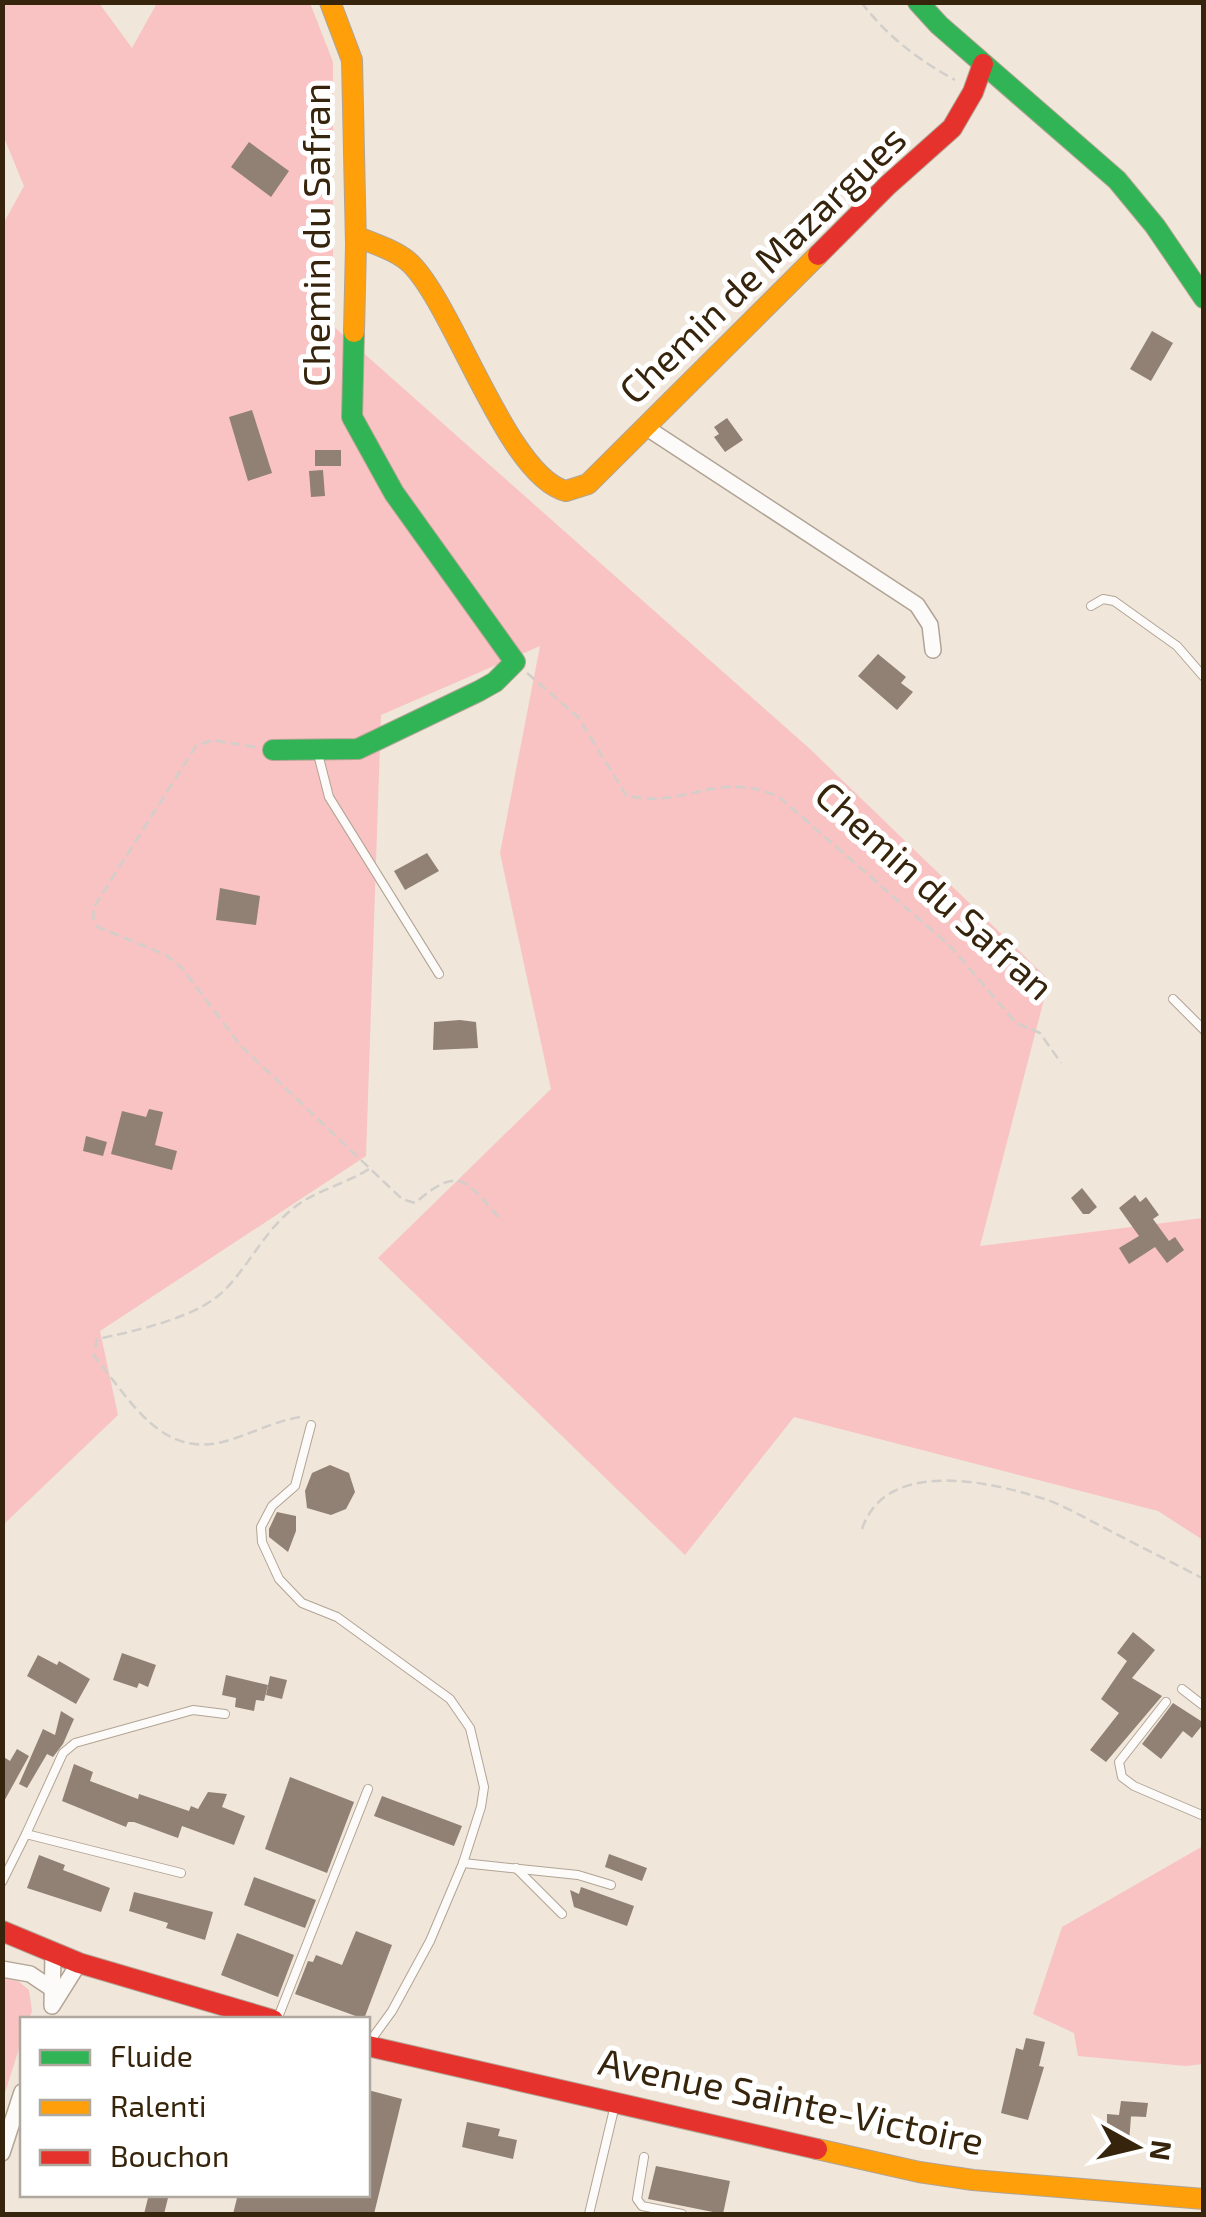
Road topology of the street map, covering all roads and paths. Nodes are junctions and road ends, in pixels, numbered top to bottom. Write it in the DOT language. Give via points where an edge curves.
graph roads {
  1 [pos="330,2"];
  2 [pos="861,2"];
  3 [pos="918,2"];
  4 [pos="984,64"];
  5 [pos="973,92"];
  6 [pos="356,236"];
  7 [pos="1204,298"];
  8 [pos="646,428"];
  9 [pos="1090,606"];
  10 [pos="932,650"];
  11 [pos="516,662"];
  12 [pos="1204,677"];
  13 [pos="274,750"];
  14 [pos="317,750"];
  15 [pos="438,974"];
  16 [pos="1173,999"];
  17 [pos="1204,1030"];
  18 [pos="1061,1063"];
  19 [pos="372,1167"];
  20 [pos="502,1221"];
  21 [pos="310,1425"];
  22 [pos="862,1530"];
  23 [pos="1204,1579"];
  24 [pos="1182,1689"];
  25 [pos="1166,1702"];
  26 [pos="1204,1706"];
  27 [pos="224,1714"];
  28 [pos="368,1788"];
  29 [pos="1204,1816"];
  30 [pos="26,1834"];
  31 [pos="464,1862"];
  32 [pos="516,1868"];
  33 [pos="180,1873"];
  34 [pos="2,1882"];
  35 [pos="612,1885"];
  36 [pos="562,1914"];
  37 [pos="2,1931"];
  38 [pos="53,1954"];
  39 [pos="79,1963"];
  40 [pos="2,1969"];
  41 [pos="53,2002"];
  42 [pos="265,2017"];
  43 [pos="276,2017"];
  44 [pos="370,2042"];
  45 [pos="370,2045"];
  46 [pos="20,2098"];
  47 [pos="616,2101"];
  48 [pos="2,2153"];
  49 [pos="644,2158"];
  50 [pos="1204,2200"];
  51 [pos="588,2214"];
  52 [pos="682,2214"];
  1 -- 6 [label="street, Chemin du Safran" via="352,60"];
  2 -- 5 [label="path" via="915,58"];
  3 -- 4 [label="street"];
  4 -- 5 [label="street, Chemin de Mazargues"];
  4 -- 7 [label="street" via="1117,180"];
  5 -- 8 [label="street, Chemin de Mazargues" via="952,128"];
  6 -- 8 [label="street, Chemin de Mazargues" via="411,264 499,417 544,478 566,492 588,484"];
  6 -- 11 [label="street, Chemin du Safran" via="352,417 394,493"];
  8 -- 10 [label="street" via="917,605 930,626"];
  9 -- 12 [label="lane" via="1114,601 1178,646"];
  11 -- 14 [label="street" via="479,691 358,749"];
  11 -- 18 [label="path, Chemin du Safran" via="578,717 626,795 646,800 730,784 779,797 951,947 1016,1023 1040,1033"];
  13 -- 14 [label="street"];
  13 -- 19 [label="path" via="212,740 196,746 93,916 110,934 181,967 241,1046"];
  14 -- 15 [label="lane" via="329,797"];
  16 -- 17 [label="lane"];
  19 -- 20 [label="path" via="408,1202 452,1179 469,1184"];
  19 -- 21 [label="path" via="292,1208 213,1300 94,1346 94,1356 160,1434 185,1444 226,1441 306,1416 313,1416"];
  21 -- 31 [label="lane" via="295,1486 272,1506 261,1526 262,1542 279,1579 302,1603 337,1617 425,1678 470,1728 484,1787"];
  22 -- 23 [label="path" via="868,1512 888,1492 926,1480 961,1481 1040,1497"];
  24 -- 26 [label="lane"];
  25 -- 29 [label="lane" via="1119,1762 1122,1777"];
  27 -- 30 [label="lane" via="193,1710 74,1743"];
  28 -- 43 [label="lane"];
  30 -- 33 [label="lane"];
  30 -- 34 [label="lane"];
  31 -- 32 [label="lane"];
  31 -- 44 [label="lane" via="430,1942"];
  32 -- 35 [label="lane"];
  32 -- 36 [label="lane"];
  37 -- 38 [label="street"];
  38 -- 39 [label="street"];
  38 -- 41 [label="street"];
  39 -- 41 [label="street"];
  39 -- 42 [label="street"];
  40 -- 41 [label="street" via="30,1974"];
  45 -- 47 [label="street, Avenue Sainte-Victoire"];
  46 -- 48 [label="street"];
  47 -- 50 [label="street, Avenue Sainte-Victoire" via="919,2172"];
  47 -- 51 [label="lane"];
  49 -- 52 [label="lane" via="637,2199 642,2206"];
}
